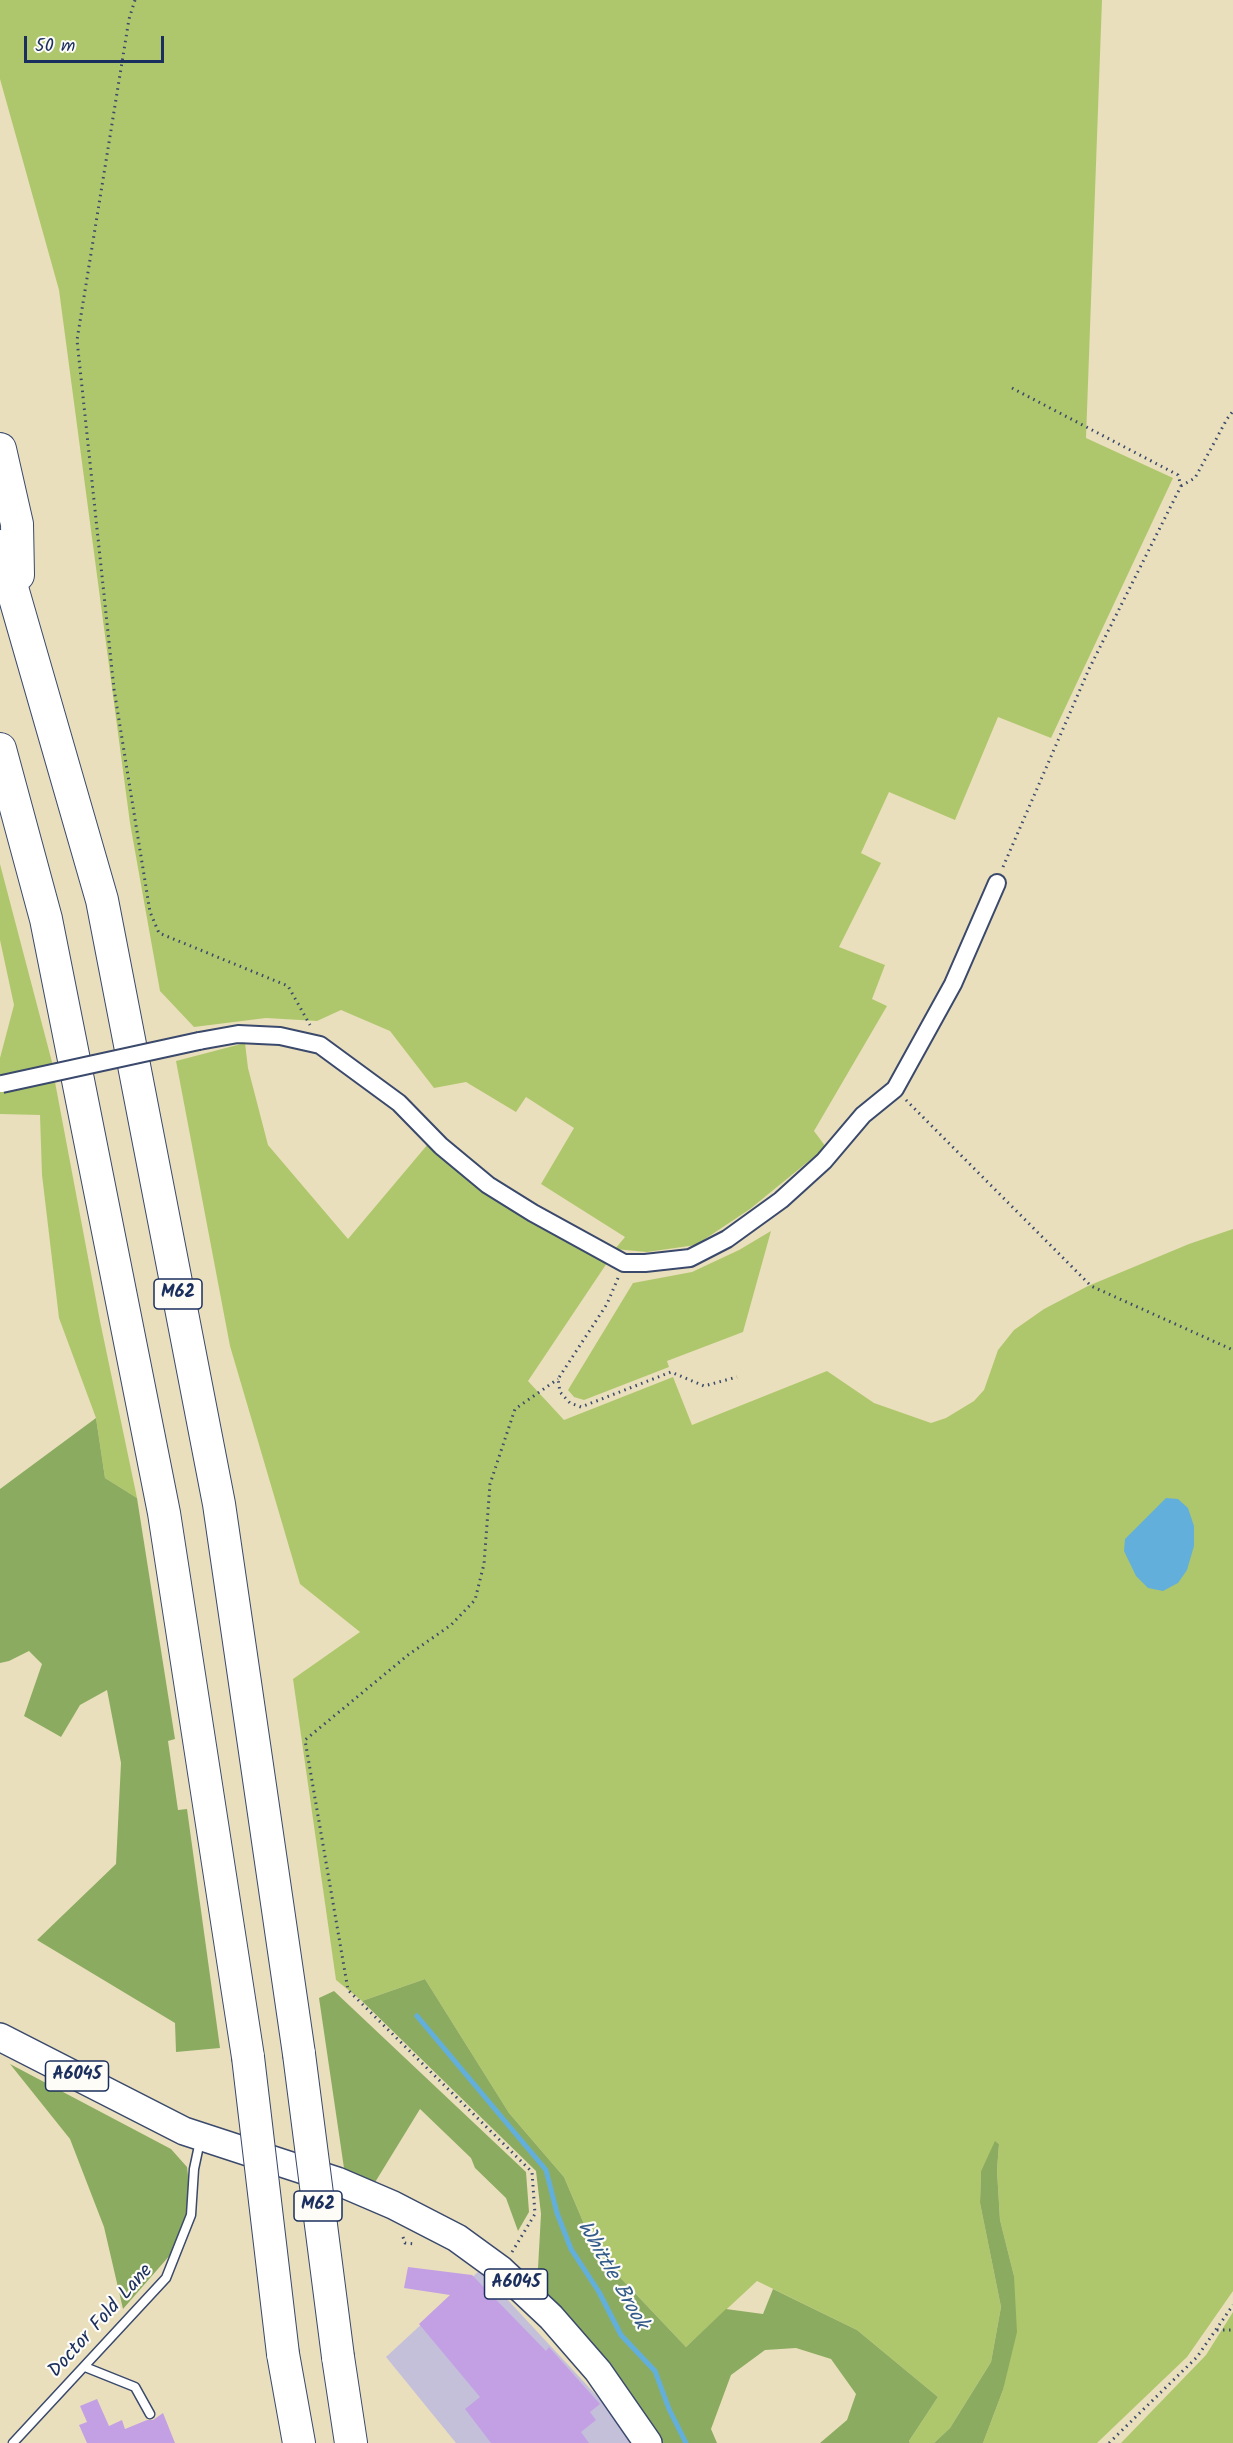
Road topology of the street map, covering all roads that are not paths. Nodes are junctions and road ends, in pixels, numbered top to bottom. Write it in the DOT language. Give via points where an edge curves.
graph roads {
  1 [pos="0,449"];
  2 [pos="0,546"];
  3 [pos="20,611"];
  4 [pos="0,749"];
  5 [pos="997,883"];
  6 [pos="1,1084"];
  7 [pos="0,2037"];
  8 [pos="201,2138"];
  9 [pos="85,2367"];
  10 [pos="150,2414"];
  11 [pos="14,2443"];
  12 [pos="299,2443"];
  13 [pos="351,2443"];
  14 [pos="648,2443"];
  1 -- 3 [label="highway, M62" via="17,524"];
  2 -- 3 [label="highway, M62"];
  3 -- 13 [label="highway, M62, bridge" via="102,900 219,1504"];
  4 -- 12 [label="highway, M62, bridge" via="46,918 164,1513 248,2057 283,2354"];
  5 -- 6 [label="street, bridge" via="953,984 895,1089 863,1115 816,1169 781,1200 727,1239 690,1258 624,1263 533,1214 488,1185 441,1146 399,1103 320,1045 280,1036 238,1034"];
  7 -- 8 [label="main road, A6045"];
  8 -- 9 [label="lane, Doctor Fold Lane" via="191,2215 166,2278"];
  8 -- 14 [label="main road, A6045" via="337,2181 457,2238 501,2270 552,2317 598,2371"];
  9 -- 10 [label="lane" via="135,2387"];
  9 -- 11 [label="lane, Doctor Fold Lane"];
}
